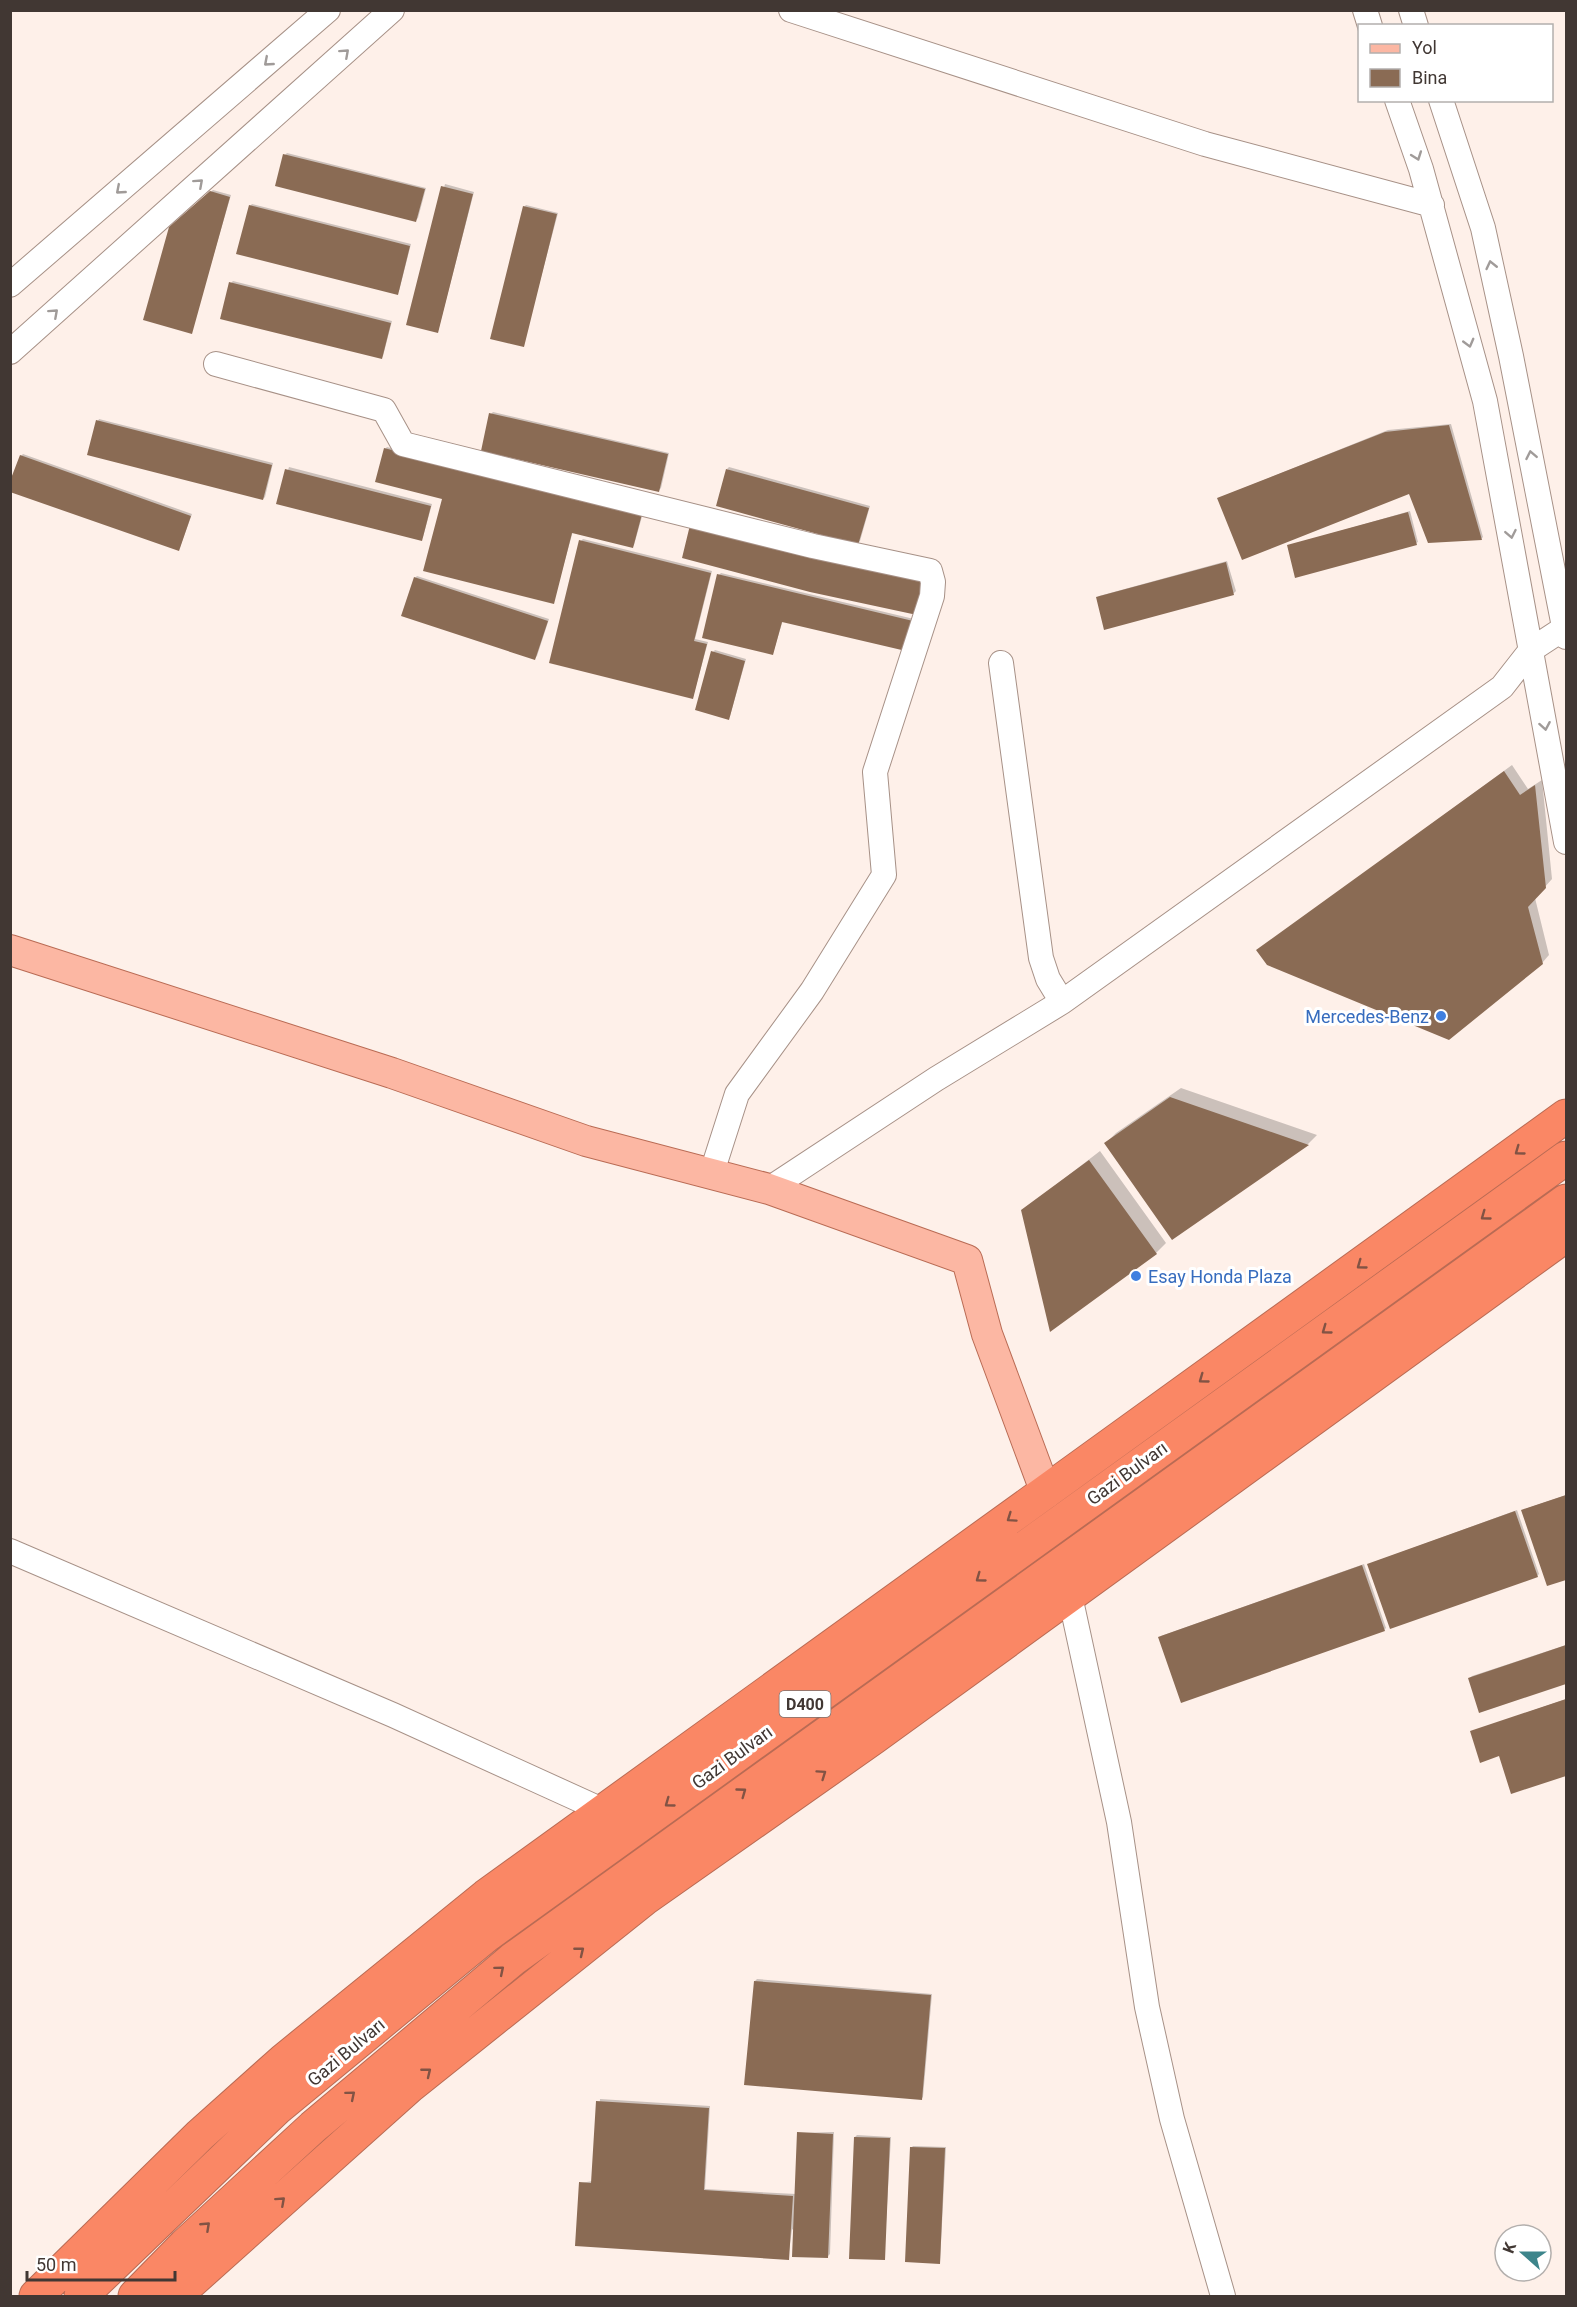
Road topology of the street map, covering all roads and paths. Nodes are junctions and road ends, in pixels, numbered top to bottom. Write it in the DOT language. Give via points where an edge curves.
graph roads {
  1 [pos="328,10"];
  2 [pos="392,10"];
  3 [pos="791,10"];
  4 [pos="1398,102"];
  5 [pos="1442,102"];
  6 [pos="1432,205"];
  7 [pos="10,285"];
  8 [pos="10,352"];
  9 [pos="216,364"];
  10 [pos="1566,630"];
  11 [pos="1531,650"];
  12 [pos="1001,663"];
  13 [pos="1566,842"];
  14 [pos="10,950"];
  15 [pos="1062,1002"];
  16 [pos="1566,1116"];
  17 [pos="1566,1158"];
  18 [pos="712,1172"];
  19 [pos="769,1189"];
  20 [pos="1566,1201"];
  21 [pos="1566,1235"];
  22 [pos="1046,1493"];
  23 [pos="10,1551"];
  24 [pos="1053,1569"];
  25 [pos="1070,1596"];
  26 [pos="602,1810"];
  27 [pos="36,2296"];
  28 [pos="81,2296"];
  29 [pos="135,2296"];
  30 [pos="175,2296"];
  31 [pos="1223,2296"];
  1 -- 7 [label="street, one-way"];
  8 -- 2 [label="street, one-way"];
  3 -- 6 [label="street" via="1204,144"];
  4 -- 6 [label="street, one-way"];
  10 -- 5 [label="street, one-way" via="1483,228"];
  6 -- 11 [label="street, one-way" via="1485,401"];
  9 -- 18 [label="street" via="384,410 403,444 801,543 930,571 932,596 875,772 884,875 812,991 737,1094"];
  10 -- 11 [label="street"];
  11 -- 13 [label="street, one-way"];
  11 -- 15 [label="street" via="1502,687"];
  12 -- 15 [label="street" via="1041,958"];
  14 -- 18 [label="main road" via="392,1073 586,1141"];
  15 -- 19 [label="street"];
  16 -- 22 [label="highway, one-way"];
  17 -- 28 [label="highway, Gazi Bulvarı / D400, one-way" via="487,1935 276,2109"];
  18 -- 19 [label="main road"];
  19 -- 22 [label="main road" via="967,1260 987,1334"];
  20 -- 24 [label="highway, Gazi Bulvarı / D400"];
  21 -- 25 [label="highway"];
  22 -- 26 [label="highway, one-way"];
  23 -- 26 [label="street" via="393,1714"];
  24 -- 25 [label="street"];
  29 -- 24 [label="highway, Gazi Bulvarı / D400, one-way" via="313,2127 513,1959"];
  30 -- 25 [label="highway, one-way" via="411,2085 645,1899"];
  25 -- 31 [label="street" via="1119,1822 1147,2007 1167,2096"];
  26 -- 27 [label="highway" via="486,1896 284,2060"];
}
